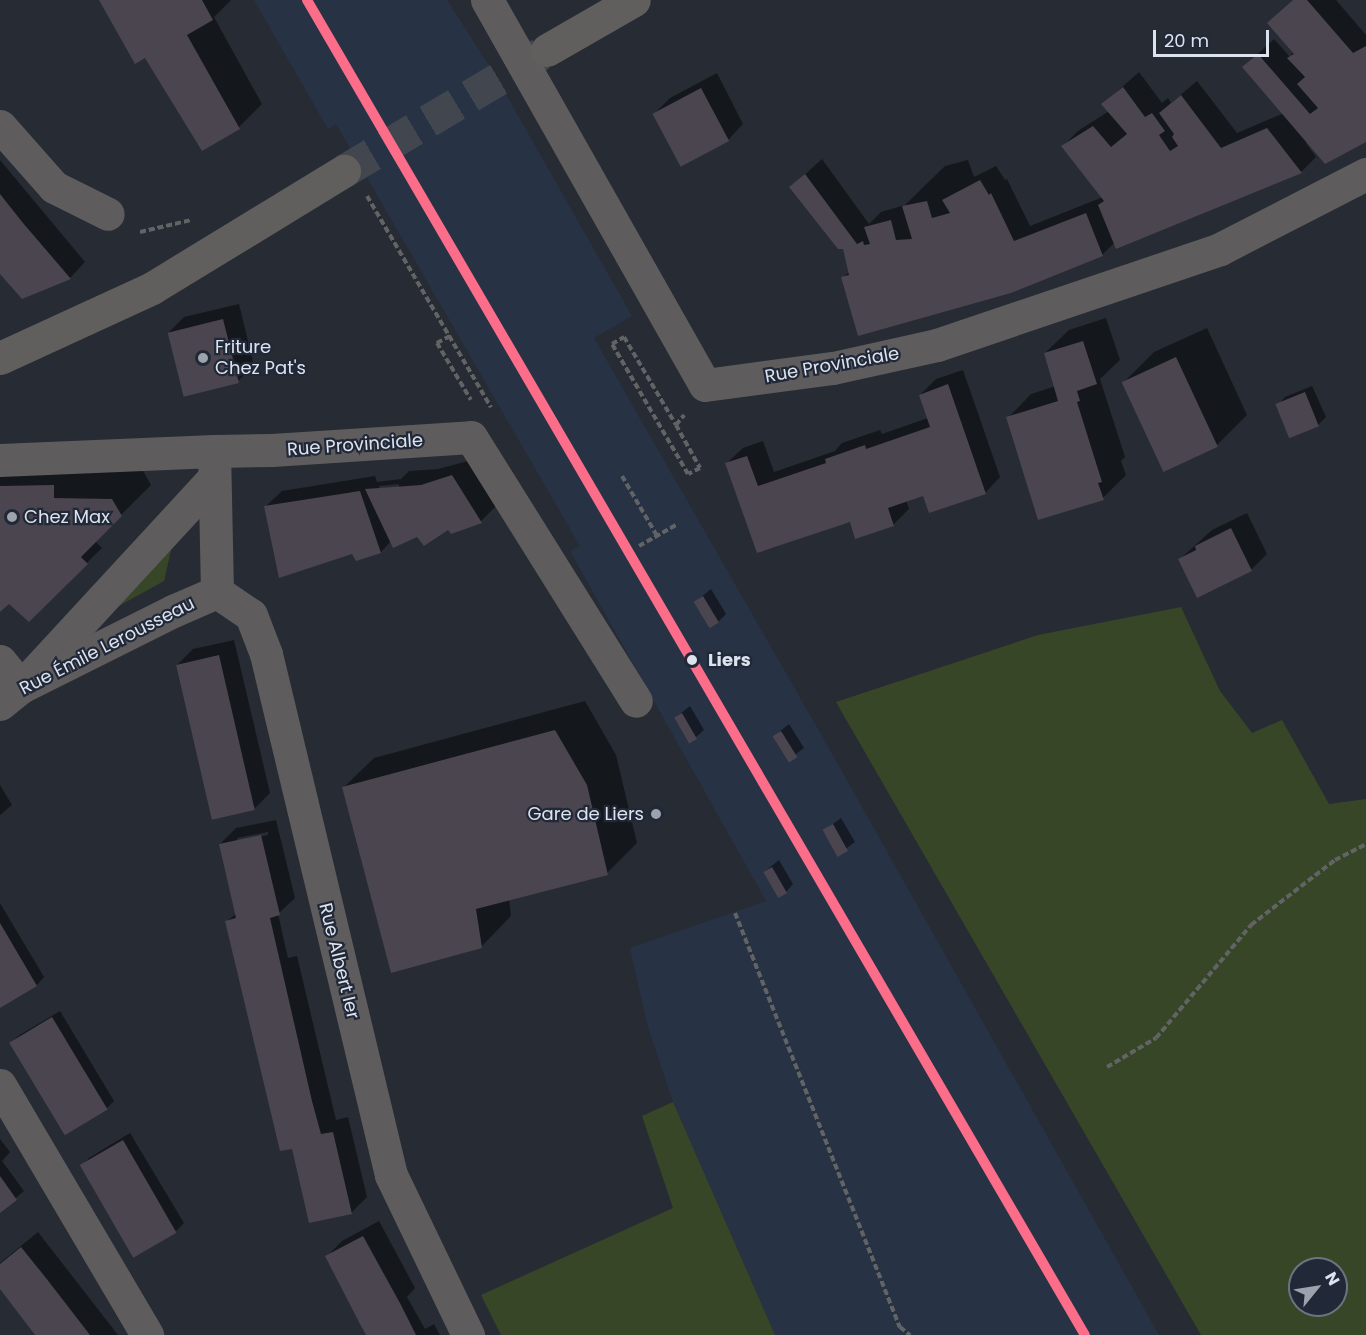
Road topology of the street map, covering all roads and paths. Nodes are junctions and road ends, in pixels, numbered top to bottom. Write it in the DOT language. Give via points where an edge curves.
graph roads {
  1 [pos="487,0"];
  2 [pos="634,0"];
  3 [pos="547,50"];
  4 [pos="0,126"];
  5 [pos="1366,174"];
  6 [pos="353,179"];
  7 [pos="108,214"];
  8 [pos="193,219"];
  9 [pos="450,336"];
  10 [pos="0,358"];
  11 [pos="705,385"];
  12 [pos="496,416"];
  13 [pos="676,425"];
  14 [pos="471,437"];
  15 [pos="0,460"];
  16 [pos="214,465"];
  17 [pos="622,476"];
  18 [pos="676,525"];
  19 [pos="657,537"];
  20 [pos="639,546"];
  21 [pos="217,592"];
  22 [pos="0,661"];
  23 [pos="11,696"];
  24 [pos="636,701"];
  25 [pos="1366,844"];
  26 [pos="735,913"];
  27 [pos="1107,1067"];
  28 [pos="0,1085"];
  29 [pos="147,1335"];
  30 [pos="468,1335"];
  31 [pos="910,1335"];
  1 -- 11 [label="street"];
  2 -- 3 [label="main road"];
  4 -- 7 [label="street" via="54,187"];
  5 -- 11 [label="street, Rue Provinciale" via="1220,249 937,345 833,368"];
  6 -- 9 [label="path"];
  6 -- 10 [label="main road" via="152,288"];
  7 -- 8 [label="path" via="141,232"];
  9 -- 12 [label="path"];
  9 -- 14 [label="path" via="437,343 484,423"];
  11 -- 13 [label="path"];
  13 -- 13 [label="path" via="624,337 612,344 688,474 700,468"];
  14 -- 16 [label="street, Rue Provinciale"];
  14 -- 24 [label="street"];
  15 -- 16 [label="street, Rue Provinciale"];
  16 -- 21 [label="street"];
  16 -- 23 [label="street"];
  17 -- 19 [label="path"];
  18 -- 19 [label="path"];
  19 -- 20 [label="path"];
  21 -- 23 [label="street, Rue Émile Lerousseau" via="172,611"];
  21 -- 30 [label="street, Rue Albert Ier" via="251,615 266,654 391,1175"];
  22 -- 23 [label="street"];
  25 -- 27 [label="path" via="1335,860 1251,925 1156,1038"];
  26 -- 31 [label="path" via="900,1327"];
  28 -- 29 [label="street"];
}
